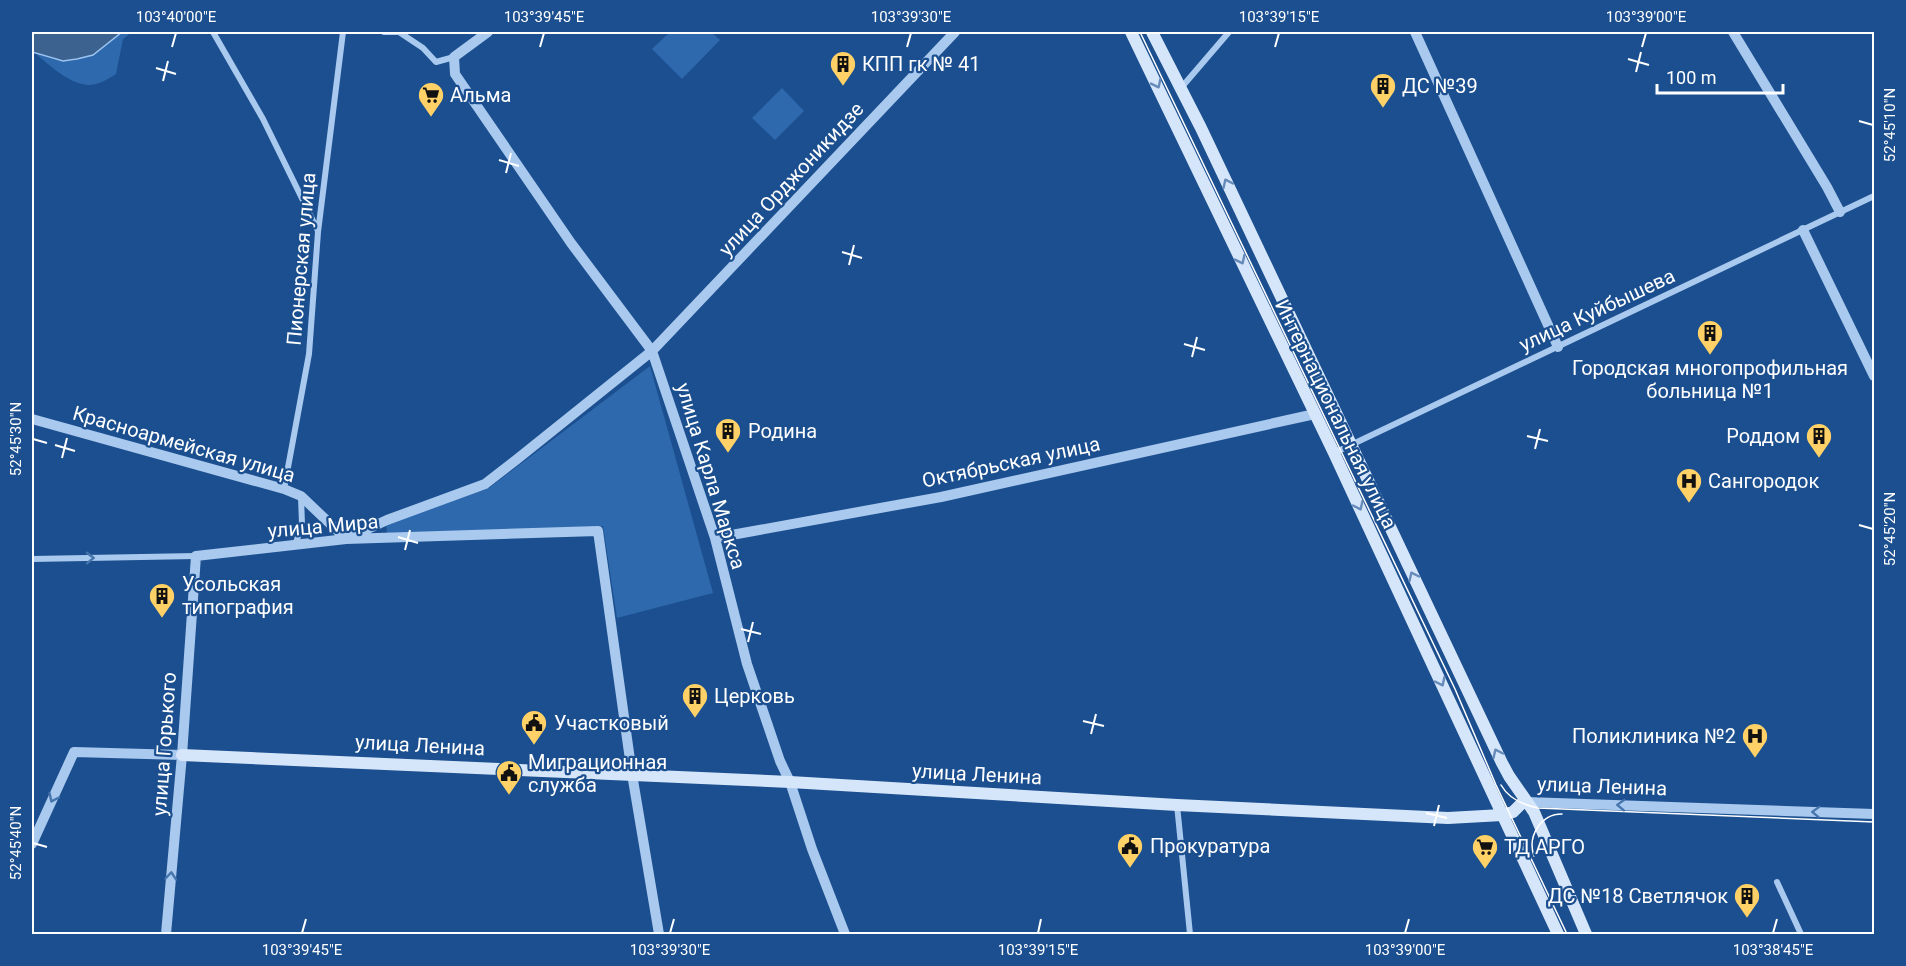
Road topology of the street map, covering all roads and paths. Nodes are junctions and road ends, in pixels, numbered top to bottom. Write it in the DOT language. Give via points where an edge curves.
graph roads {
  1 [pos="213,32"];
  2 [pos="343,32"];
  3 [pos="384,32"];
  4 [pos="488,32"];
  5 [pos="955,32"];
  6 [pos="1131,32"];
  7 [pos="1152,32"];
  8 [pos="1230,32"];
  9 [pos="1415,32"];
  10 [pos="1733,32"];
  11 [pos="454,57"];
  12 [pos="1181,89"];
  13 [pos="1875,196"];
  14 [pos="1840,212"];
  15 [pos="1803,230"];
  16 [pos="318,232"];
  17 [pos="1558,346"];
  18 [pos="652,351"];
  19 [pos="1875,376"];
  20 [pos="1314,414"];
  21 [pos="32,419"];
  22 [pos="1350,445"];
  23 [pos="1334,453"];
  24 [pos="284,489"];
  25 [pos="301,496"];
  26 [pos="715,538"];
  27 [pos="346,539"];
  28 [pos="294,546"];
  29 [pos="196,556"];
  30 [pos="32,559"];
  31 [pos="182,755"];
  32 [pos="632,774"];
  33 [pos="790,782"];
  34 [pos="1527,802"];
  35 [pos="1177,805"];
  36 [pos="1502,814"];
  37 [pos="1875,814"];
  38 [pos="32,844"];
  39 [pos="1777,882"];
  40 [pos="166,934"];
  41 [pos="659,934"];
  42 [pos="844,934"];
  43 [pos="1190,934"];
  44 [pos="1558,934"];
  45 [pos="1586,934"];
  46 [pos="1801,934"];
  1 -- 16 [label="street" via="263,119"];
  2 -- 16 [label="street, Пионерская улица"];
  3 -- 11 [label="street" via="399,32 436,62"];
  4 -- 11 [label="street"];
  5 -- 18 [label="street, улица Орджоникидзе"];
  6 -- 20 [label="main road, Интернациональная улица, one-way"];
  7 -- 12 [label="main road, Интернациональная улица"];
  8 -- 12 [label="street"];
  9 -- 17 [label="street"];
  10 -- 14 [label="street"];
  11 -- 18 [label="street, улица Карла Маркса" via="454,74 536,195"];
  22 -- 12 [label="main road, Интернациональная улица, one-way"];
  13 -- 14 [label="street, улица Куйбышева"];
  14 -- 15 [label="street, улица Куйбышева"];
  15 -- 17 [label="street, улица Куйбышева"];
  15 -- 19 [label="street"];
  16 -- 24 [label="street, Пионерская улица" via="309,354"];
  17 -- 22 [label="street, улица Куйбышева"];
  18 -- 26 [label="street, улица Карла Маркса"];
  18 -- 27 [label="street, улица Орджоникидзе" via="485,483"];
  20 -- 23 [label="main road, Интернациональная улица"];
  20 -- 26 [label="street, Октябрьская улица" via="941,497"];
  21 -- 24 [label="street, Красноармейская улица"];
  22 -- 23 [label="street, улица Куйбышева"];
  34 -- 22 [label="main road, Интернациональная улица, one-way" via="1502,763"];
  23 -- 36 [label="main road, Интернациональная улица, one-way"];
  24 -- 25 [label="street, Красноармейская улица"];
  25 -- 27 [label="street, Красноармейская улица"];
  25 -- 28 [label="street" via="302,524"];
  26 -- 33 [label="street, улица Карла Маркса" via="747,664"];
  27 -- 28 [label="street, улица Мира"];
  27 -- 32 [label="street, улица Мира" via="598,531"];
  28 -- 29 [label="street, улица Мира"];
  30 -- 29 [label="street, one-way"];
  29 -- 31 [label="street, улица Горького"];
  31 -- 32 [label="main road, улица Ленина"];
  31 -- 38 [label="street, улица Ленина, one-way" via="74,752"];
  40 -- 31 [label="street, улица Горького, one-way"];
  32 -- 33 [label="main road, улица Ленина"];
  32 -- 41 [label="street"];
  33 -- 35 [label="main road, улица Ленина"];
  33 -- 42 [label="street, улица Карла Маркса"];
  34 -- 36 [label="main road, улица Ленина"];
  37 -- 34 [label="street, улица Ленина, one-way"];
  34 -- 45 [label="main road, Интернациональная улица"];
  35 -- 36 [label="main road, улица Ленина" via="1448,818"];
  35 -- 43 [label="street"];
  36 -- 44 [label="main road, Интернациональная улица"];
  39 -- 46 [label="street"];
}
